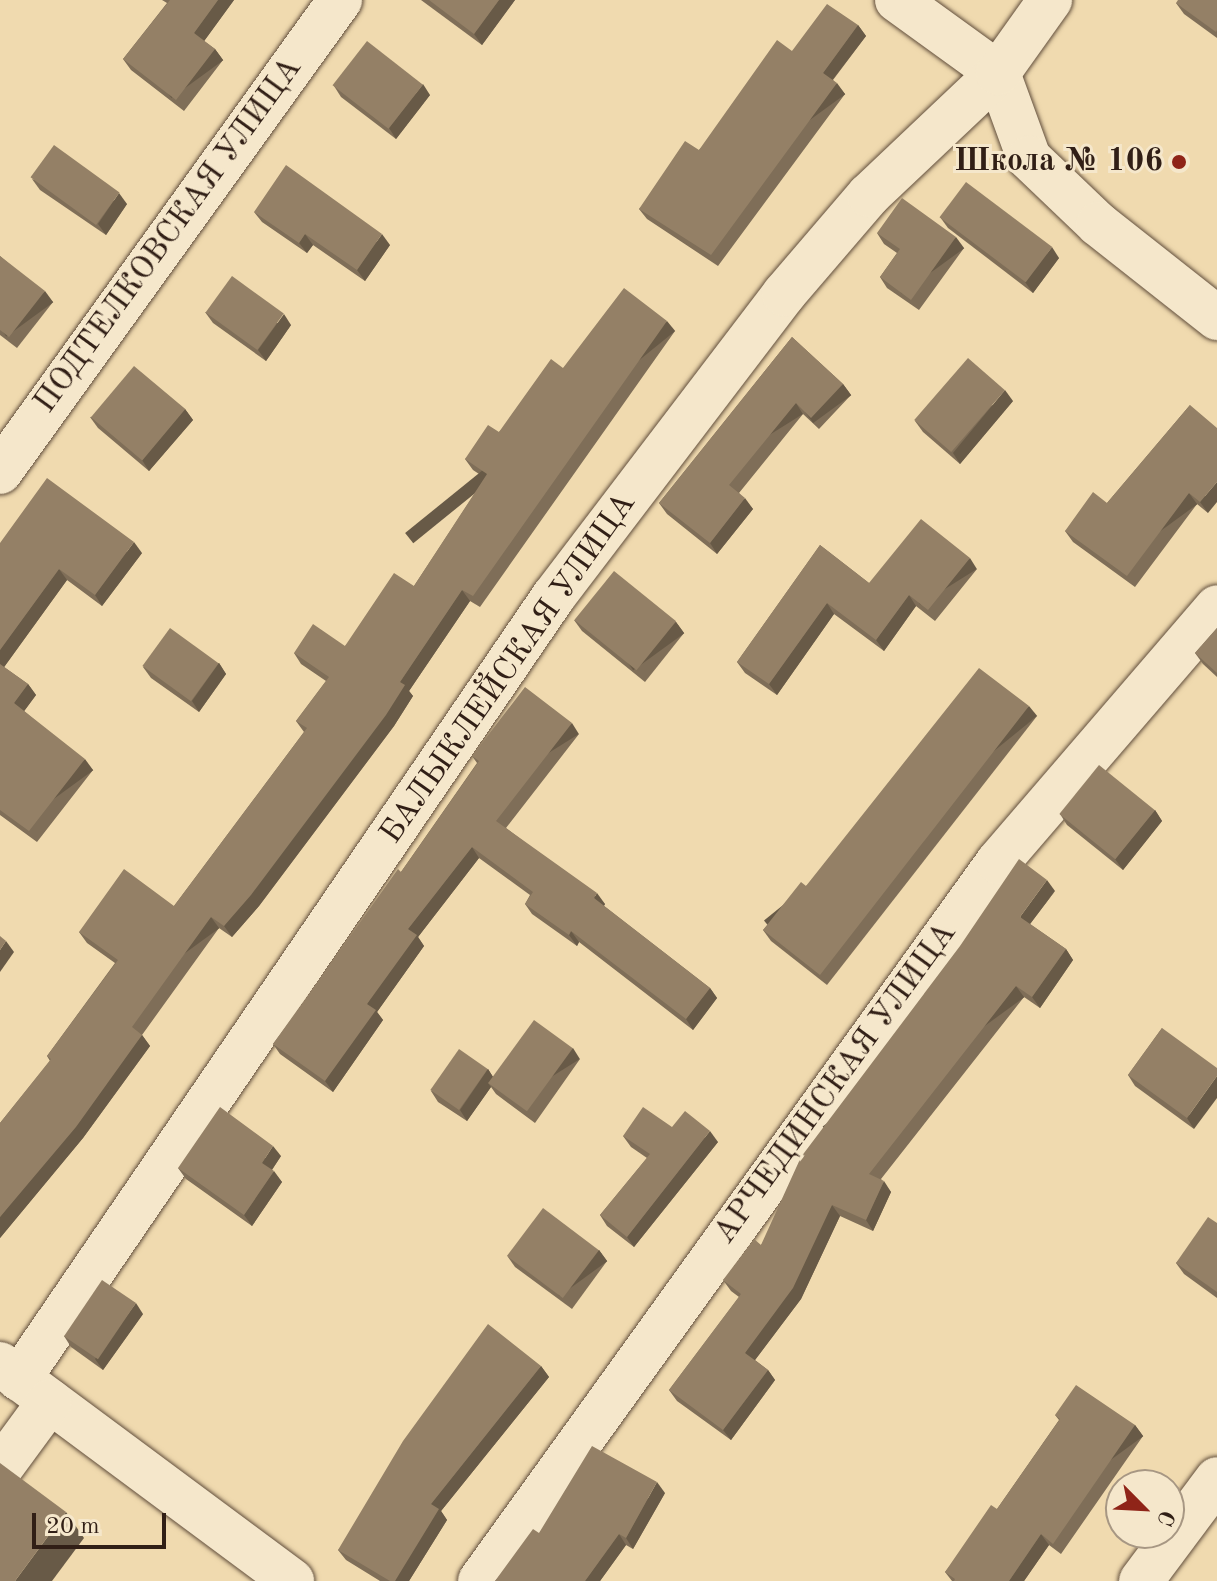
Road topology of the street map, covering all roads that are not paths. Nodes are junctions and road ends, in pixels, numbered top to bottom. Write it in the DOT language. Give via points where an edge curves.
graph roads {
  1 [pos="340,0"];
  2 [pos="897,0"];
  3 [pos="1050,0"];
  4 [pos="998,73"];
  5 [pos="1217,318"];
  6 [pos="0,472"];
  7 [pos="1217,607"];
  8 [pos="23,1382"];
  9 [pos="0,1469"];
  10 [pos="1217,1479"];
  11 [pos="292,1581"];
  12 [pos="480,1581"];
  13 [pos="1141,1581"];
  1 -- 6 [label="street, ПОДТЕЛКОВСКАЯ УЛИЦА"];
  2 -- 4 [label="street"];
  3 -- 4 [label="street, БАЛЫКЛЕЙСКАЯ УЛИЦА"];
  4 -- 5 [label="street" via="1029,158 1098,224"];
  4 -- 8 [label="street, БАЛЫКЛЕЙСКАЯ УЛИЦА" via="869,195 784,294 554,596"];
  7 -- 12 [label="street, АРЧЕДИНСКАЯ УЛИЦА" via="998,862 623,1375"];
  8 -- 9 [label="street, БАЛЫКЛЕЙСКАЯ УЛИЦА"];
  8 -- 11 [label="street"];
  10 -- 13 [label="street"];
}
